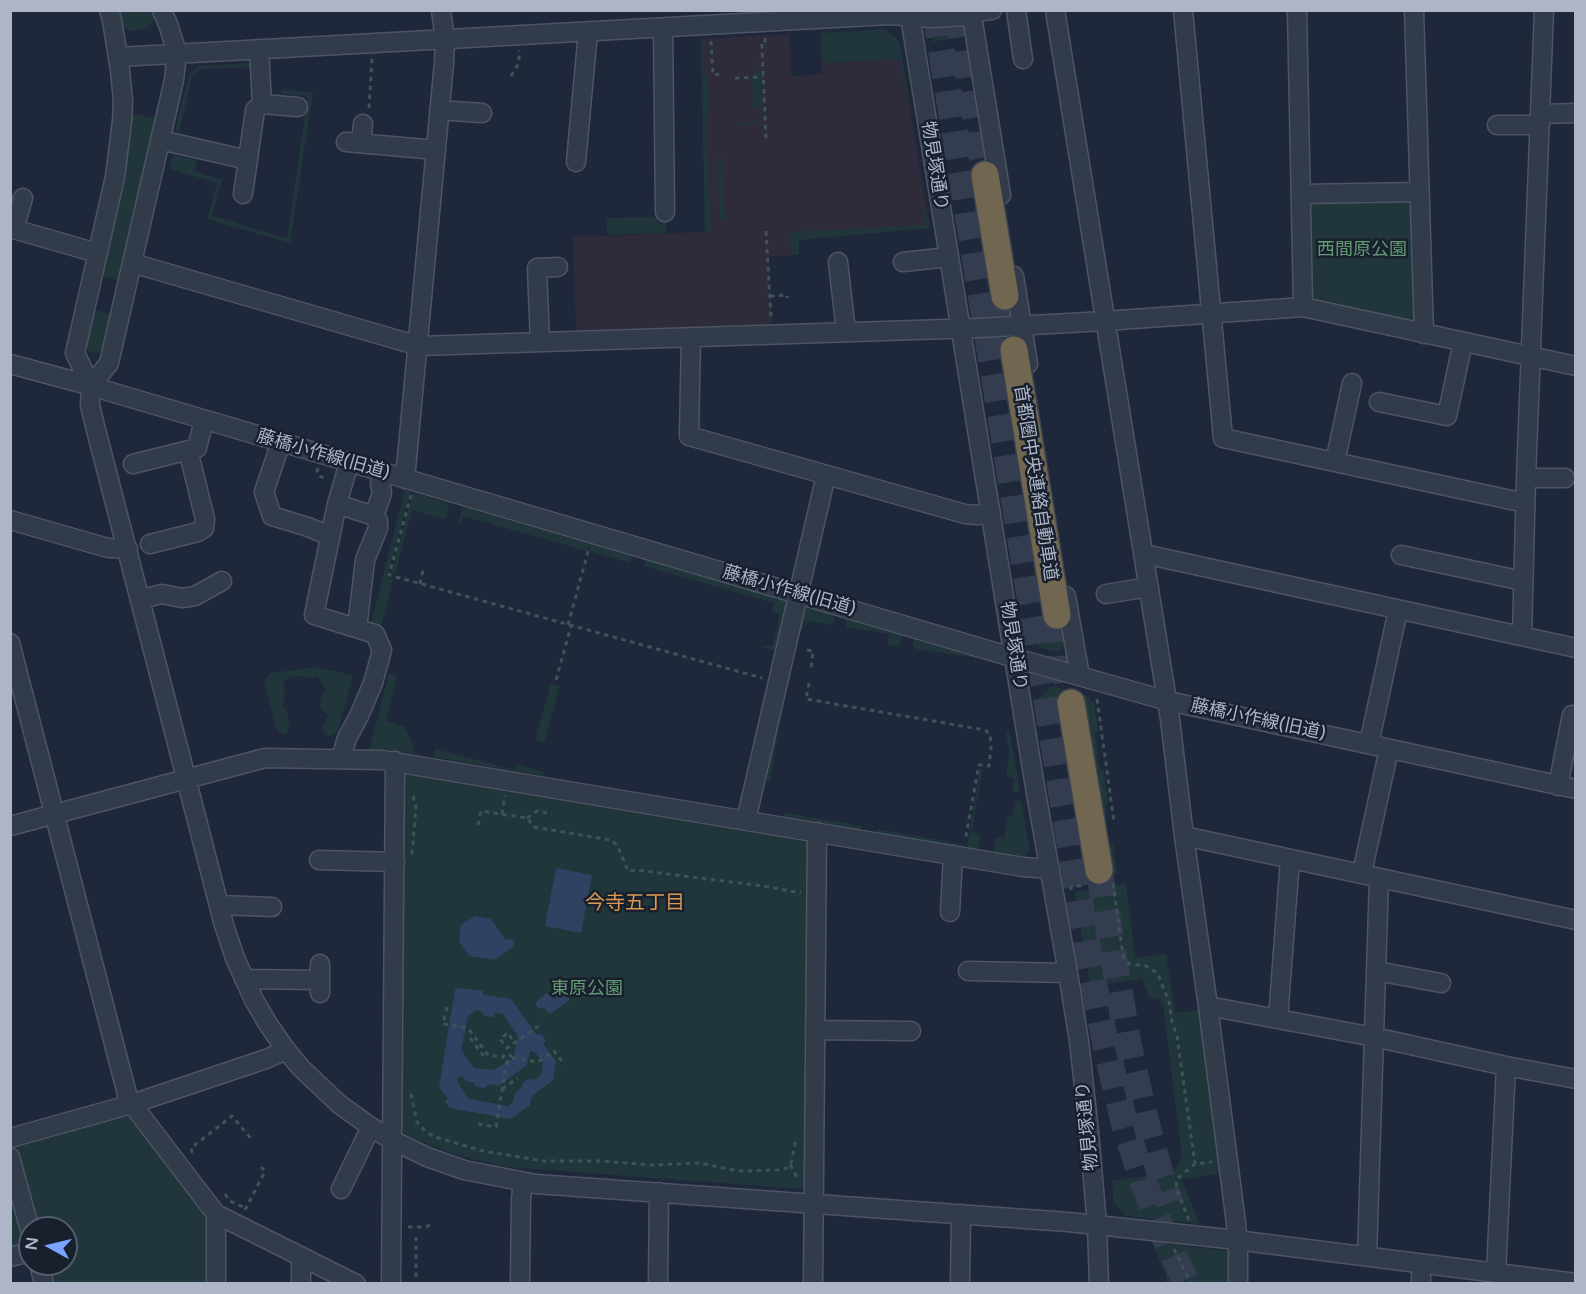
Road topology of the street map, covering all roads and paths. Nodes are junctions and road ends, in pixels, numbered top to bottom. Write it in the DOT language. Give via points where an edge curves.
graph roads {
  1 [pos="109,10"];
  2 [pos="162,10"];
  3 [pos="441,10"];
  4 [pos="951,10"];
  5 [pos="992,10"];
  6 [pos="1016,10"];
  7 [pos="1055,10"];
  8 [pos="1183,10"];
  9 [pos="1297,10"];
  10 [pos="1414,10"];
  11 [pos="1544,10"];
  12 [pos="970,11"];
  13 [pos="909,13"];
  14 [pos="663,28"];
  15 [pos="588,32"];
  16 [pos="765,34"];
  17 [pos="711,37"];
  18 [pos="445,40"];
  19 [pos="372,44"];
  20 [pos="520,47"];
  21 [pos="259,49"];
  22 [pos="177,53"];
  23 [pos="118,57"];
  24 [pos="1023,58"];
  25 [pos="722,74"];
  26 [pos="511,76"];
  27 [pos="763,77"];
  28 [pos="735,78"];
  29 [pos="261,104"];
  30 [pos="298,107"];
  31 [pos="439,110"];
  32 [pos="482,113"];
  33 [pos="1575,113"];
  34 [pos="1540,119"];
  35 [pos="365,120"];
  36 [pos="1497,125"];
  37 [pos="766,138"];
  38 [pos="160,140"];
  39 [pos="436,150"];
  40 [pos="248,160"];
  41 [pos="576,162"];
  42 [pos="985,175"];
  43 [pos="1420,192"];
  44 [pos="1301,194"];
  45 [pos="243,195"];
  46 [pos="22,198"];
  47 [pos="665,212"];
  48 [pos="12,229"];
  49 [pos="766,231"];
  50 [pos="97,253"];
  51 [pos="949,257"];
  52 [pos="838,262"];
  53 [pos="903,262"];
  54 [pos="132,263"];
  55 [pos="558,267"];
  56 [pos="770,296"];
  57 [pos="1005,296"];
  58 [pos="787,298"];
  59 [pos="1303,307"];
  60 [pos="1211,314"];
  61 [pos="1105,321"];
  62 [pos="960,328"];
  63 [pos="846,332"];
  64 [pos="1424,333"];
  65 [pos="772,334"];
  66 [pos="691,337"];
  67 [pos="1018,338"];
  68 [pos="540,342"];
  69 [pos="1463,342"];
  70 [pos="418,346"];
  71 [pos="1531,356"];
  72 [pos="10,364"];
  73 [pos="1575,366"];
  74 [pos="91,386"];
  75 [pos="1345,393"];
  76 [pos="1379,402"];
  77 [pos="204,420"];
  78 [pos="281,442"];
  79 [pos="188,450"];
  80 [pos="1335,462"];
  81 [pos="349,463"];
  82 [pos="133,464"];
  83 [pos="311,465"];
  84 [pos="383,472"];
  85 [pos="826,475"];
  86 [pos="1526,478"];
  87 [pos="1565,478"];
  88 [pos="344,483"];
  89 [pos="409,485"];
  90 [pos="1525,502"];
  91 [pos="337,504"];
  92 [pos="991,513"];
  93 [pos="374,516"];
  94 [pos="10,520"];
  95 [pos="330,536"];
  96 [pos="590,543"];
  97 [pos="150,544"];
  98 [pos="128,549"];
  99 [pos="1144,554"];
  100 [pos="1401,555"];
  101 [pos="423,570"];
  102 [pos="222,580"];
  103 [pos="1523,581"];
  104 [pos="420,584"];
  105 [pos="1149,587"];
  106 [pos="799,594"];
  107 [pos="1106,594"];
  108 [pos="141,599"];
  109 [pos="1398,610"];
  110 [pos="1057,615"];
  111 [pos="569,625"];
  112 [pos="357,628"];
  113 [pos="1522,636"];
  114 [pos="10,643"];
  115 [pos="1575,648"];
  116 [pos="807,651"];
  117 [pos="1015,658"];
  118 [pos="811,668"];
  119 [pos="1080,676"];
  120 [pos="556,680"];
  121 [pos="778,682"];
  122 [pos="809,682"];
  123 [pos="17,696"];
  124 [pos="1084,701"];
  125 [pos="1168,701"];
  126 [pos="1572,716"];
  127 [pos="1370,744"];
  128 [pos="1389,749"];
  129 [pos="341,759"];
  130 [pos="395,766"];
  131 [pos="187,778"];
  132 [pos="1567,788"];
  133 [pos="56,814"];
  134 [pos="552,814"];
  135 [pos="527,818"];
  136 [pos="746,820"];
  137 [pos="1114,823"];
  138 [pos="478,825"];
  139 [pos="10,826"];
  140 [pos="817,832"];
  141 [pos="1184,836"];
  142 [pos="958,851"];
  143 [pos="1290,859"];
  144 [pos="319,860"];
  145 [pos="403,862"];
  146 [pos="1050,869"];
  147 [pos="1371,876"];
  148 [pos="1101,878"];
  149 [pos="1073,898"];
  150 [pos="802,901"];
  151 [pos="219,905"];
  152 [pos="272,907"];
  153 [pos="950,912"];
  154 [pos="1575,920"];
  155 [pos="968,971"];
  156 [pos="1376,971"];
  157 [pos="1068,973"];
  158 [pos="244,979"];
  159 [pos="320,979"];
  160 [pos="1441,983"];
  161 [pos="1208,1006"];
  162 [pos="447,1007"];
  163 [pos="1278,1019"];
  164 [pos="543,1023"];
  165 [pos="815,1030"];
  166 [pos="900,1036"];
  167 [pos="1374,1037"];
  168 [pos="470,1038"];
  169 [pos="513,1041"];
  170 [pos="286,1050"];
  171 [pos="487,1053"];
  172 [pos="503,1057"];
  173 [pos="512,1058"];
  174 [pos="507,1061"];
  175 [pos="565,1065"];
  176 [pos="1506,1066"];
  177 [pos="518,1078"];
  178 [pos="1575,1079"];
  179 [pos="410,1087"];
  180 [pos="502,1089"];
  181 [pos="132,1104"];
  182 [pos="212,1123"];
  183 [pos="478,1124"];
  184 [pos="371,1127"];
  185 [pos="216,1128"];
  186 [pos="797,1135"];
  187 [pos="10,1138"];
  188 [pos="392,1140"];
  189 [pos="253,1141"];
  190 [pos="193,1154"];
  191 [pos="10,1157"];
  192 [pos="1228,1159"];
  193 [pos="1195,1164"];
  194 [pos="260,1166"];
  195 [pos="523,1182"];
  196 [pos="341,1189"];
  197 [pos="659,1192"];
  198 [pos="225,1194"];
  199 [pos="813,1203"];
  200 [pos="246,1208"];
  201 [pos="216,1214"];
  202 [pos="961,1214"];
  203 [pos="26,1216"];
  204 [pos="431,1223"];
  205 [pos="238,1225"];
  206 [pos="1097,1225"];
  207 [pos="1191,1226"];
  208 [pos="391,1227"];
  209 [pos="416,1237"];
  210 [pos="1238,1241"];
  211 [pos="1172,1244"];
  212 [pos="301,1256"];
  213 [pos="1366,1256"];
  214 [pos="1421,1264"];
  215 [pos="1496,1273"];
  216 [pos="416,1277"];
  217 [pos="1575,1283"];
  218 [pos="216,1284"];
  219 [pos="301,1284"];
  220 [pos="356,1284"];
  221 [pos="391,1284"];
  222 [pos="520,1284"];
  223 [pos="658,1284"];
  224 [pos="813,1284"];
  225 [pos="960,1284"];
  226 [pos="1099,1284"];
  227 [pos="1191,1284"];
  228 [pos="1238,1284"];
  229 [pos="1421,1284"];
  1 -- 23 [label="street"];
  2 -- 22 [label="street"];
  3 -- 18 [label="street"];
  4 -- 13 [label="street"];
  5 -- 12 [label="street"];
  6 -- 24 [label="street"];
  7 -- 61 [label="street"];
  8 -- 60 [label="street"];
  9 -- 44 [label="street"];
  10 -- 43 [label="street"];
  11 -- 34 [label="street"];
  12 -- 13 [label="street" via="964,16 932,18"];
  12 -- 67 [label="street"];
  13 -- 14 [label="street"];
  13 -- 51 [label="street, 物見塚通り"];
  14 -- 15 [label="street"];
  14 -- 47 [label="street" via="658,193"];
  15 -- 18 [label="street"];
  15 -- 41 [label="street"];
  16 -- 27 [label="path"];
  17 -- 25 [label="path" via="712,75"];
  18 -- 19 [label="street"];
  18 -- 31 [label="street"];
  19 -- 21 [label="street"];
  19 -- 35 [label="path"];
  20 -- 26 [label="path" via="519,63"];
  21 -- 22 [label="street"];
  21 -- 29 [label="street"];
  22 -- 23 [label="street"];
  22 -- 38 [label="street"];
  23 -- 50 [label="street" via="123,101 120,139"];
  27 -- 28 [label="path"];
  27 -- 37 [label="path"];
  29 -- 30 [label="street"];
  29 -- 40 [label="street" via="255,110"];
  31 -- 32 [label="street"];
  31 -- 39 [label="street"];
  33 -- 34 [label="street"];
  34 -- 36 [label="street"];
  34 -- 71 [label="street"];
  35 -- 39 [label="street" via="353,142"];
  38 -- 40 [label="street"];
  38 -- 54 [label="street"];
  39 -- 70 [label="street"];
  40 -- 45 [label="street"];
  42 -- 57 [label="highway"];
  43 -- 44 [label="street"];
  43 -- 64 [label="street"];
  44 -- 59 [label="street"];
  46 -- 48 [label="street"];
  48 -- 50 [label="street"];
  49 -- 56 [label="path"];
  50 -- 74 [label="street" via="75,353"];
  51 -- 53 [label="street"];
  51 -- 62 [label="street, 物見塚通り"];
  52 -- 63 [label="street"];
  54 -- 70 [label="street"];
  54 -- 74 [label="street" via="109,363"];
  55 -- 68 [label="street" via="537,268"];
  56 -- 58 [label="path"];
  56 -- 65 [label="path"];
  59 -- 60 [label="street"];
  59 -- 64 [label="street"];
  60 -- 61 [label="street"];
  60 -- 80 [label="street" via="1222,438"];
  61 -- 67 [label="street"];
  61 -- 99 [label="street"];
  62 -- 63 [label="street"];
  62 -- 67 [label="street"];
  62 -- 92 [label="street, 物見塚通り"];
  63 -- 65 [label="street"];
  64 -- 69 [label="street"];
  65 -- 66 [label="street"];
  66 -- 68 [label="street"];
  66 -- 85 [label="street" via="689,436"];
  67 -- 110 [label="highway, 首都圏中央連絡自動車道"];
  67 -- 119 [label="street"];
  68 -- 70 [label="street"];
  69 -- 71 [label="street"];
  69 -- 76 [label="street" via="1447,416"];
  70 -- 89 [label="street"];
  71 -- 73 [label="street"];
  71 -- 86 [label="street"];
  72 -- 74 [label="street, 藤橋小作線(旧道)"];
  74 -- 77 [label="street, 藤橋小作線(旧道)"];
  74 -- 98 [label="street" via="90,405"];
  75 -- 80 [label="street"];
  77 -- 78 [label="street, 藤橋小作線(旧道)"];
  77 -- 79 [label="street" via="197,448"];
  78 -- 81 [label="street, 藤橋小作線(旧道)"];
  78 -- 95 [label="street" via="264,492 272,516"];
  79 -- 82 [label="street"];
  79 -- 97 [label="street" via="204,528"];
  80 -- 90 [label="street"];
  81 -- 84 [label="street, 藤橋小作線(旧道)"];
  81 -- 88 [label="street"];
  83 -- 88 [label="path" via="319,467 319,476"];
  84 -- 89 [label="street, 藤橋小作線(旧道)"];
  84 -- 93 [label="street" via="382,493"];
  85 -- 92 [label="street" via="965,514"];
  85 -- 106 [label="street"];
  86 -- 87 [label="street"];
  86 -- 90 [label="street"];
  88 -- 91 [label="street"];
  89 -- 104 [label="path" via="388,575"];
  89 -- 106 [label="street, 藤橋小作線(旧道)"];
  90 -- 103 [label="street"];
  91 -- 93 [label="street"];
  91 -- 95 [label="street"];
  92 -- 117 [label="street, 物見塚通り"];
  93 -- 112 [label="street" via="378,528 365,560"];
  94 -- 98 [label="street" via="108,548"];
  95 -- 112 [label="street" via="314,615"];
  96 -- 111 [label="path"];
  98 -- 108 [label="street"];
  99 -- 105 [label="street"];
  99 -- 109 [label="street"];
  100 -- 103 [label="street" via="1425,552"];
  101 -- 104 [label="path"];
  102 -- 108 [label="street" via="195,596 162,594"];
  103 -- 113 [label="street"];
  104 -- 111 [label="path"];
  105 -- 107 [label="street"];
  105 -- 125 [label="street"];
  106 -- 117 [label="street, 藤橋小作線(旧道)"];
  106 -- 121 [label="street"];
  108 -- 131 [label="street"];
  109 -- 113 [label="street"];
  109 -- 127 [label="street"];
  111 -- 120 [label="path"];
  111 -- 121 [label="path"];
  112 -- 129 [label="street" via="375,634 382,650 374,683"];
  113 -- 115 [label="street"];
  114 -- 123 [label="street"];
  116 -- 118 [label="path" via="813,651"];
  117 -- 119 [label="street, 藤橋小作線(旧道)"];
  117 -- 146 [label="street, 物見塚通り"];
  119 -- 125 [label="street, 藤橋小作線(旧道)"];
  121 -- 136 [label="street"];
  122 -- 142 [label="path" via="806,699 990,734 989,766 979,765"];
  123 -- 133 [label="street"];
  124 -- 137 [label="path"];
  124 -- 148 [label="highway"];
  125 -- 127 [label="street, 藤橋小作線(旧道)"];
  125 -- 141 [label="street"];
  126 -- 132 [label="street"];
  127 -- 128 [label="street, 藤橋小作線(旧道)"];
  128 -- 132 [label="street, 藤橋小作線(旧道)"];
  128 -- 147 [label="street"];
  129 -- 130 [label="street"];
  129 -- 131 [label="street" via="265,758"];
  130 -- 136 [label="street"];
  130 -- 145 [label="street"];
  130 -- 145 [label="path" via="410,784 416,807 415,834"];
  131 -- 133 [label="street"];
  131 -- 151 [label="street"];
  133 -- 139 [label="street"];
  133 -- 181 [label="street"];
  134 -- 135 [label="path" via="537,812"];
  135 -- 138 [label="path" via="481,811"];
  135 -- 150 [label="path" via="534,827 611,840 618,846 628,871 801,892"];
  136 -- 140 [label="street"];
  140 -- 142 [label="street"];
  140 -- 165 [label="street"];
  141 -- 143 [label="street"];
  141 -- 161 [label="street"];
  142 -- 146 [label="street" via="1023,867"];
  142 -- 153 [label="street"];
  143 -- 147 [label="street"];
  143 -- 163 [label="street"];
  144 -- 145 [label="street"];
  145 -- 188 [label="street"];
  146 -- 157 [label="street, 物見塚通り"];
  147 -- 154 [label="street"];
  147 -- 156 [label="street"];
  148 -- 149 [label="path" via="1071,887"];
  148 -- 193 [label="path" via="1123,956 1129,964 1156,972 1169,1002"];
  151 -- 152 [label="street"];
  151 -- 158 [label="street"];
  155 -- 157 [label="street"];
  156 -- 160 [label="street"];
  156 -- 167 [label="street"];
  157 -- 206 [label="street, 物見塚通り" via="1079,1041"];
  158 -- 159 [label="street"];
  158 -- 170 [label="street"];
  161 -- 163 [label="street"];
  161 -- 192 [label="street"];
  162 -- 171 [label="path" via="443,1024 468,1028"];
  163 -- 167 [label="street"];
  164 -- 169 [label="path"];
  165 -- 166 [label="street"];
  165 -- 199 [label="street"];
  167 -- 176 [label="street"];
  167 -- 213 [label="street"];
  168 -- 171 [label="path" via="483,1055"];
  169 -- 169 [label="path" via="507,1048 500,1039 508,1033"];
  170 -- 181 [label="street"];
  170 -- 184 [label="street" via="319,1086"];
  171 -- 172 [label="path"];
  172 -- 173 [label="path" via="505,1054"];
  172 -- 174 [label="path"];
  173 -- 174 [label="path"];
  173 -- 175 [label="path" via="538,1062 554,1051"];
  174 -- 180 [label="path"];
  176 -- 178 [label="street"];
  176 -- 215 [label="street"];
  177 -- 180 [label="path"];
  179 -- 186 [label="path" via="417,1122 426,1132 483,1151 544,1161 652,1166 700,1163 738,1172 780,1170 791,1164"];
  180 -- 183 [label="path" via="496,1127"];
  181 -- 187 [label="street"];
  181 -- 201 [label="street"];
  182 -- 185 [label="path"];
  184 -- 188 [label="street"];
  184 -- 196 [label="street"];
  185 -- 189 [label="path" via="232,1116"];
  185 -- 190 [label="path" via="191,1148"];
  188 -- 195 [label="street" via="464,1170"];
  188 -- 208 [label="street"];
  191 -- 203 [label="street"];
  192 -- 193 [label="path"];
  192 -- 210 [label="street"];
  193 -- 207 [label="path" via="1176,1182"];
  194 -- 200 [label="path" via="265,1171"];
  195 -- 197 [label="street"];
  195 -- 222 [label="street"];
  197 -- 199 [label="street"];
  197 -- 223 [label="street"];
  198 -- 200 [label="path"];
  199 -- 202 [label="street"];
  199 -- 224 [label="street"];
  200 -- 205 [label="path"];
  201 -- 205 [label="street"];
  201 -- 218 [label="street"];
  202 -- 206 [label="street"];
  202 -- 225 [label="street"];
  204 -- 208 [label="path" via="427,1227"];
  205 -- 212 [label="street"];
  206 -- 210 [label="street"];
  206 -- 226 [label="street, 物見塚通り"];
  208 -- 221 [label="street"];
  209 -- 216 [label="path"];
  210 -- 213 [label="street"];
  210 -- 228 [label="street"];
  211 -- 227 [label="path"];
  212 -- 219 [label="street"];
  212 -- 220 [label="street"];
  213 -- 214 [label="street"];
  214 -- 215 [label="street"];
  214 -- 229 [label="street"];
  215 -- 217 [label="street"];
}
